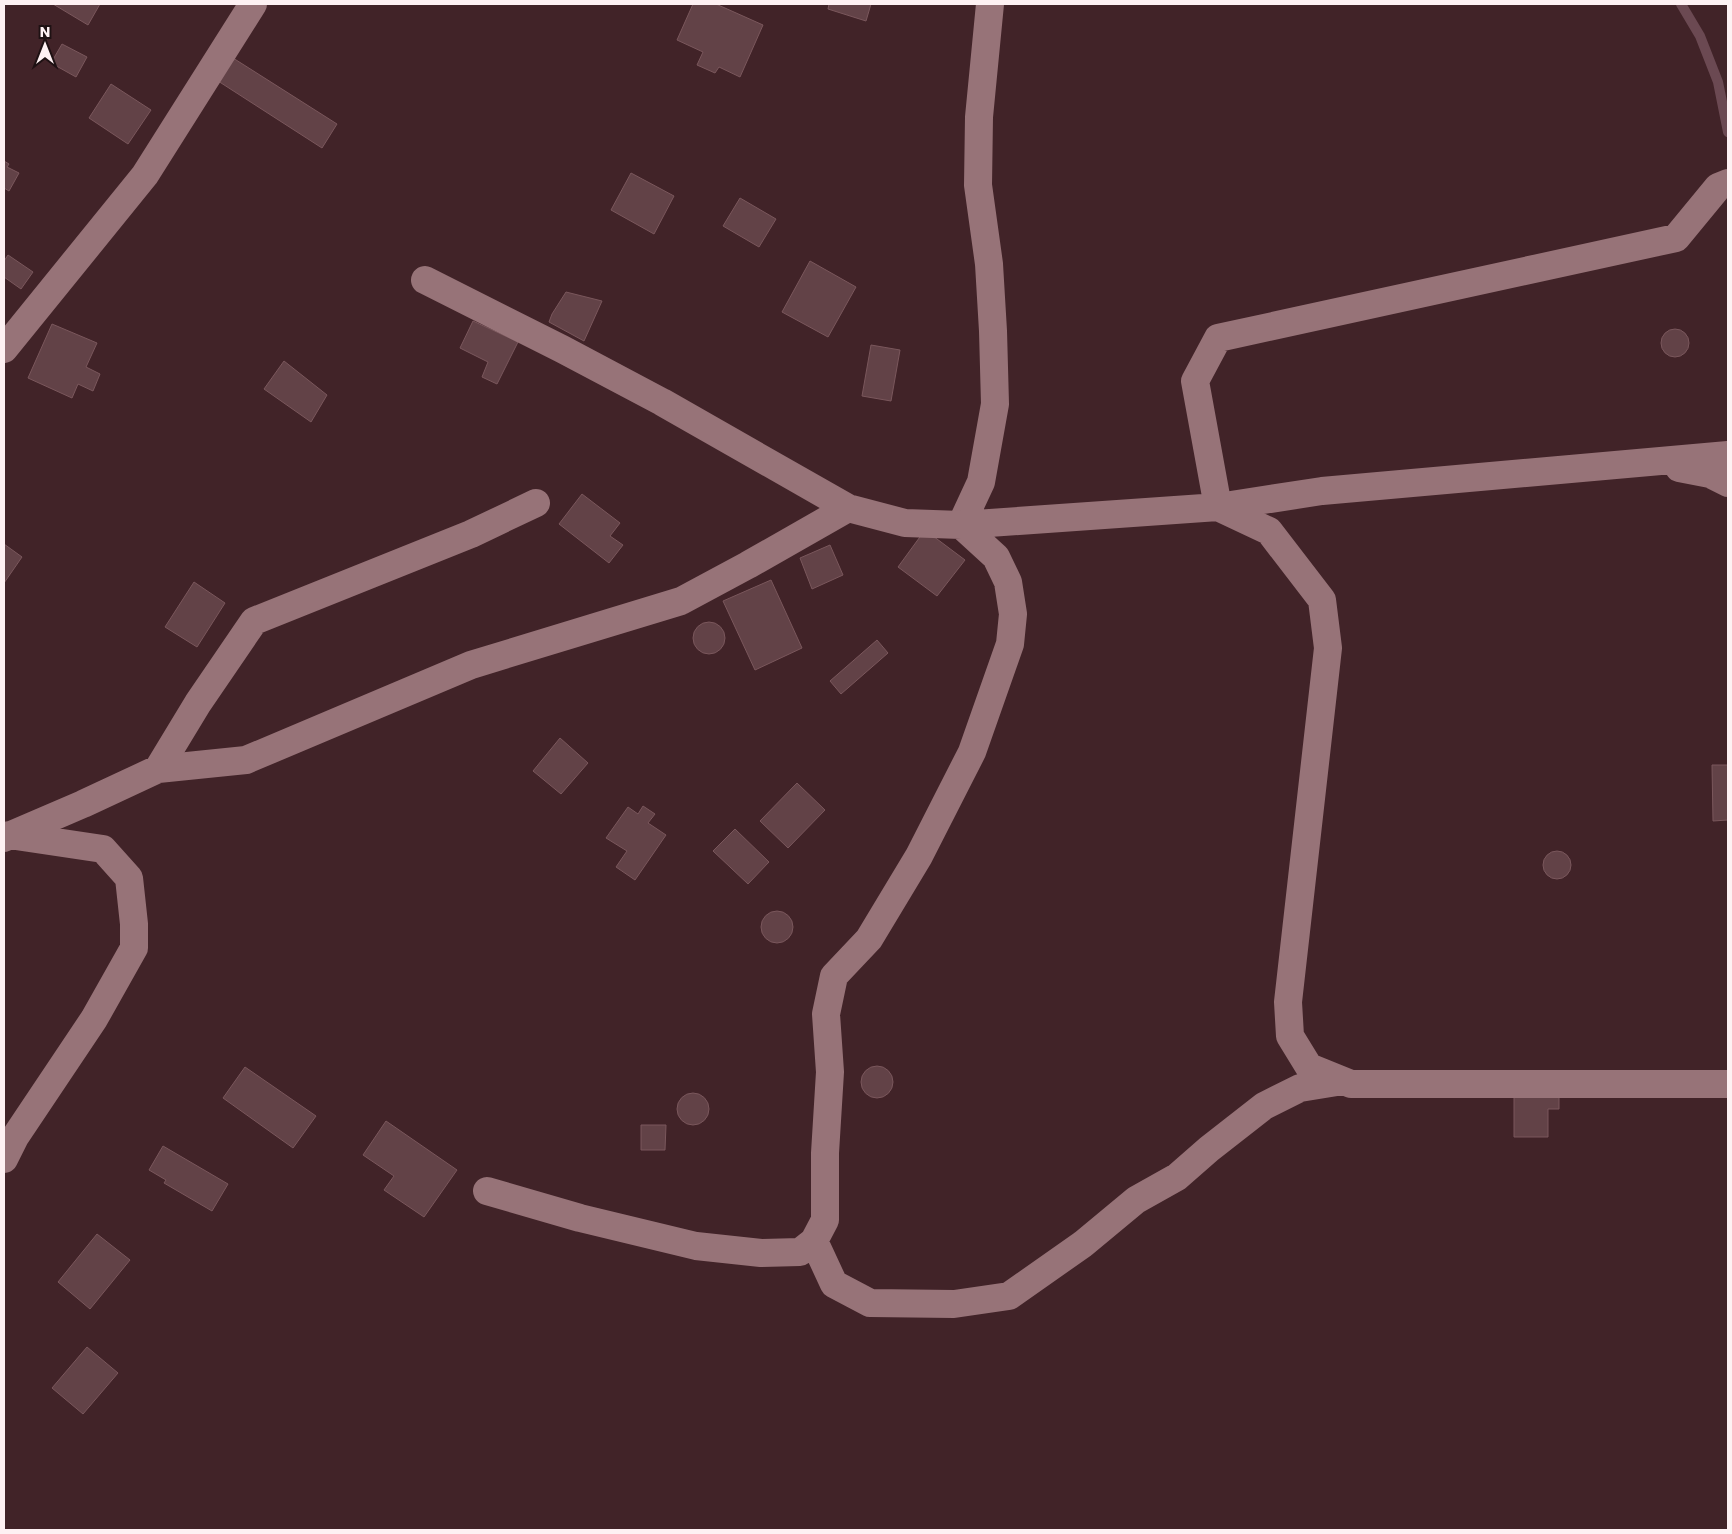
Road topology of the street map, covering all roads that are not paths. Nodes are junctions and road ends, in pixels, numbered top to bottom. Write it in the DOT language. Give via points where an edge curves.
graph roads {
  1 [pos="252,4"];
  2 [pos="990,4"];
  3 [pos="1728,183"];
  4 [pos="426,280"];
  5 [pos="4,349"];
  6 [pos="1728,455"];
  7 [pos="1648,462"];
  8 [pos="1728,483"];
  9 [pos="536,503"];
  10 [pos="1218,507"];
  11 [pos="848,508"];
  12 [pos="961,525"];
  13 [pos="158,769"];
  14 [pos="6,837"];
  15 [pos="1343,1081"];
  16 [pos="1728,1084"];
  17 [pos="4,1159"];
  18 [pos="487,1191"];
  19 [pos="814,1241"];
  1 -- 5 [label="street" via="146,175"];
  2 -- 12 [label="street" via="979,117 978,185 989,264 995,404 981,482"];
  3 -- 10 [label="street" via="1718,186 1676,238 1218,338 1195,381"];
  4 -- 11 [label="street" via="662,402"];
  6 -- 7 [label="street"];
  7 -- 8 [label="street" via="1710,474"];
  7 -- 10 [label="street" via="1322,491"];
  9 -- 13 [label="street" via="471,534 254,621 198,702"];
  10 -- 12 [label="street"];
  10 -- 15 [label="street" via="1269,531 1322,600 1328,648 1288,1002 1290,1036 1309,1067"];
  11 -- 12 [label="street" via="905,523"];
  11 -- 13 [label="street" via="681,601 471,666 246,760"];
  12 -- 19 [label="street" via="996,557 1008,582 1013,614 1010,644 972,752 920,856 869,939 834,976 826,1014 830,1072 825,1220"];
  13 -- 14 [label="street"];
  14 -- 17 [label="street" via="103,849 129,878 134,948 94,1019 15,1137"];
  15 -- 16 [label="street" via="1350,1084"];
  15 -- 19 [label="street" via="1300,1088 1264,1106 1177,1177 1136,1200 1083,1244 1009,1296 954,1304 870,1303 834,1284"];
  18 -- 19 [label="street" via="696,1246 761,1253 800,1252"];
}
